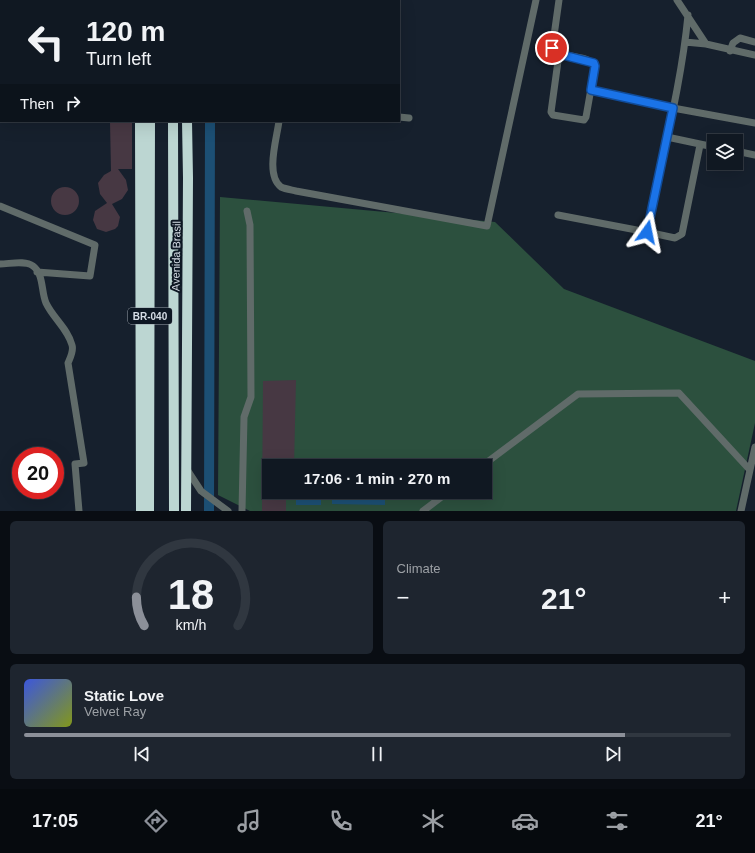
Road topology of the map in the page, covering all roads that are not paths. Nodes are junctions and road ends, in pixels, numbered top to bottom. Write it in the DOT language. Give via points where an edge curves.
graph roads {
  1 [pos="536,0"];
  2 [pos="559,0"];
  3 [pos="677,0"];
  4 [pos="688,15"];
  5 [pos="685,42"];
  6 [pos="755,42"];
  7 [pos="706,44"];
  8 [pos="730,51"];
  9 [pos="559,54"];
  10 [pos="755,55"];
  11 [pos="591,90"];
  12 [pos="673,108"];
  13 [pos="400,117"];
  14 [pos="409,118"];
  15 [pos="140,122"];
  16 [pos="150,122"];
  17 [pos="174,122"];
  18 [pos="184,122"];
  19 [pos="187,122"];
  20 [pos="279,122"];
  21 [pos="755,124"];
  22 [pos="667,137"];
  23 [pos="700,145"];
  24 [pos="707,146"];
  25 [pos="743,152"];
  26 [pos="755,155"];
  27 [pos="0,206"];
  28 [pos="246,211"];
  29 [pos="558,215"];
  30 [pos="175,226"];
  31 [pos="647,232"];
  32 [pos="0,264"];
  33 [pos="37,272"];
  34 [pos="755,448"];
  35 [pos="491,459"];
  36 [pos="186,468"];
  37 [pos="749,469"];
  38 [pos="439,499"];
  39 [pos="79,511"];
  40 [pos="141,511"];
  41 [pos="149,511"];
  42 [pos="174,511"];
  43 [pos="186,511"];
  44 [pos="227,511"];
  45 [pos="242,511"];
  46 [pos="423,511"];
  47 [pos="741,511"];
  1 -- 20 [label="lane" via="487,226 296,192 281,187 272,167"];
  2 -- 9 [label="lane" via="552,48"];
  3 -- 4 [label="lane"];
  4 -- 5 [label="lane"];
  4 -- 7 [label="lane"];
  5 -- 7 [label="lane"];
  5 -- 12 [label="lane"];
  6 -- 8 [label="lane" via="740,38 732,43"];
  7 -- 8 [label="lane"];
  8 -- 10 [label="lane"];
  9 -- 11 [label="lane" via="594,63"];
  9 -- 11 [label="lane" via="551,112 553,115 584,120"];
  11 -- 12 [label="lane"];
  12 -- 21 [label="lane"];
  12 -- 22 [label="lane"];
  13 -- 14 [label="lane"];
  15 -- 40 [label="highway"];
  16 -- 41 [label="highway, BR-040"];
  17 -- 30 [label="highway, Avenida Brasil / BR-040"];
  18 -- 30 [label="highway"];
  19 -- 36 [label="highway, Avenida Brasil"];
  22 -- 23 [label="lane"];
  22 -- 31 [label="lane"];
  23 -- 24 [label="lane"];
  23 -- 31 [label="lane" via="682,234 675,238"];
  25 -- 26 [label="lane"];
  27 -- 33 [label="lane" via="95,246 90,276"];
  28 -- 45 [label="lane" via="250,224 251,397 244,417"];
  29 -- 31 [label="lane"];
  30 -- 42 [label="highway, Avenida Brasil / BR-040"];
  32 -- 33 [label="lane" via="25,263 35,267"];
  33 -- 39 [label="lane" via="46,302 72,346 68,363 84,463 75,464"];
  34 -- 37 [label="lane"];
  35 -- 37 [label="lane" via="578,394 679,393"];
  36 -- 43 [label="highway, Avenida Brasil"];
  36 -- 44 [label="lane" via="201,491"];
  37 -- 47 [label="lane"];
  38 -- 46 [label="lane"];
}
